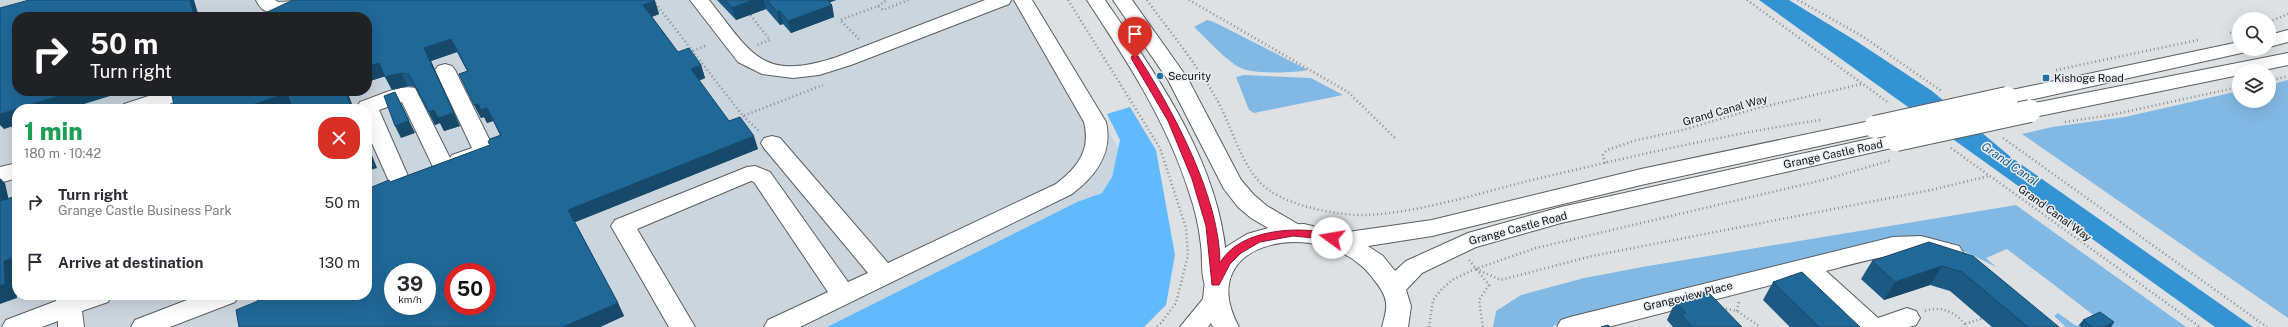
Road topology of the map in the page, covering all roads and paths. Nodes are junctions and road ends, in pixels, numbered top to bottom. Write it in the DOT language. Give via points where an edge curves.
graph roads {
  1 [pos="265,0"];
  2 [pos="306,0"];
  3 [pos="699,0"];
  4 [pos="887,0"];
  5 [pos="909,0"];
  6 [pos="959,0"];
  7 [pos="1002,0"];
  8 [pos="1023,0"];
  9 [pos="1068,0"];
  10 [pos="1096,0"];
  11 [pos="1122,0"];
  12 [pos="1147,0"];
  13 [pos="1189,0"];
  14 [pos="1747,0"];
  15 [pos="1798,0"];
  16 [pos="878,6"];
  17 [pos="745,8"];
  18 [pos="975,10"];
  19 [pos="2288,14"];
  20 [pos="2276,20"];
  21 [pos="2288,36"];
  22 [pos="2204,38"];
  23 [pos="2276,39"];
  24 [pos="2232,41"];
  25 [pos="861,42"];
  26 [pos="705,46"];
  27 [pos="693,51"];
  28 [pos="740,51"];
  29 [pos="2288,58"];
  30 [pos="445,70"];
  31 [pos="2054,70"];
  32 [pos="2288,76"];
  33 [pos="2276,79"];
  34 [pos="1862,84"];
  35 [pos="2232,89"];
  36 [pos="1948,95"];
  37 [pos="170,96"];
  38 [pos="146,104"];
  39 [pos="372,105"];
  40 [pos="1894,107"];
  41 [pos="372,118"];
  42 [pos="1828,119"];
  43 [pos="2064,122"];
  44 [pos="2001,136"];
  45 [pos="1395,138"];
  46 [pos="772,143"];
  47 [pos="1945,144"];
  48 [pos="1896,149"];
  49 [pos="1605,163"];
  50 [pos="443,166"];
  51 [pos="12,171"];
  52 [pos="0,175"];
  53 [pos="1990,176"];
  54 [pos="400,182"];
  55 [pos="380,190"];
  56 [pos="1293,232"];
  57 [pos="1343,241"];
  58 [pos="1467,257"];
  59 [pos="1972,262"];
  60 [pos="1807,267"];
  61 [pos="1475,269"];
  62 [pos="885,276"];
  63 [pos="1393,288"];
  64 [pos="1215,292"];
  65 [pos="844,296"];
  66 [pos="88,300"];
  67 [pos="213,300"];
  68 [pos="1716,306"];
  69 [pos="69,309"];
  70 [pos="1915,316"];
  71 [pos="1986,317"];
  72 [pos="1966,326"];
  73 [pos="15,327"];
  74 [pos="144,327"];
  75 [pos="682,327"];
  76 [pos="777,327"];
  77 [pos="1155,327"];
  78 [pos="1193,327"];
  79 [pos="1226,327"];
  80 [pos="1395,327"];
  81 [pos="1429,327"];
  82 [pos="1483,327"];
  83 [pos="1570,327"];
  84 [pos="1760,327"];
  85 [pos="1872,327"];
  86 [pos="1881,327"];
  87 [pos="2200,327"];
  88 [pos="2267,327"];
  1 -- 2 [label="main road" via="269,6 276,8"];
  3 -- 28 [label="main road"];
  4 -- 16 [label="path"];
  5 -- 16 [label="path" via="883,10"];
  6 -- 18 [label="main road"];
  7 -- 18 [label="main road"];
  8 -- 62 [label="main road" via="1095,122 1098,139 1090,164 1085,172 1064,189"];
  9 -- 77 [label="path" via="1160,148 1186,228 1188,255 1176,303"];
  10 -- 64 [label="main road" via="1173,121 1193,167 1211,226 1215,258"];
  11 -- 56 [label="main road" via="1178,79 1232,184 1259,212"];
  12 -- 49 [label="path" via="1202,74 1250,170 1268,190 1288,201 1341,214 1395,212"];
  13 -- 45 [label="path" via="1348,92"];
  14 -- 34 [label="path"];
  15 -- 36 [label="path" via="1862,36"];
  16 -- 25 [label="path" via="840,20"];
  17 -- 28 [label="path" via="770,40"];
  18 -- 28 [label="main road" via="844,61 808,72 768,70 754,65"];
  19 -- 20 [label="path"];
  21 -- 23 [label="main road"];
  22 -- 31 [label="path"];
  24 -- 57 [label="main road, Grange Castle Road, bridge" via="2007,98 1641,177 1432,228"];
  26 -- 27 [label="path"];
  29 -- 48 [label="main road, Grange Castle Road, bridge" via="2030,111"];
  30 -- 50 [label="main road" via="484,151"];
  32 -- 33 [label="path"];
  34 -- 40 [label="path"];
  34 -- 49 [label="path, Grand Canal Way" via="1637,140 1607,150 1603,155"];
  35 -- 43 [label="path" via="2111,115"];
  37 -- 38 [label="main road"];
  39 -- 50 [label="main road" via="408,93"];
  41 -- 54 [label="main road"];
  42 -- 49 [label="path" via="1774,127"];
  44 -- 88 [label="path"];
  46 -- 62 [label="main road"];
  47 -- 53 [label="path, Grand Canal Way"];
  48 -- 61 [label="path" via="1828,179 1536,248"];
  48 -- 63 [label="main road, Grange Castle Road" via="1561,215 1468,241 1414,267"];
  50 -- 54 [label="main road"];
  51 -- 52 [label="main road"];
  53 -- 61 [label="path" via="1592,256 1501,280"];
  53 -- 87 [label="path, Grand Canal Way"];
  54 -- 55 [label="main road"];
  56 -- 57 [label="main road, Grange Castle Road" via="1321,234"];
  56 -- 64 [label="main road, Grange Castle Road" via="1258,239 1238,250 1226,262"];
  57 -- 63 [label="main road, Grange Castle Road" via="1382,269"];
  58 -- 61 [label="path"];
  59 -- 60 [label="main road, Grangeview Place" via="1954,253 1921,244 1893,244"];
  60 -- 83 [label="main road, Grangeview Place"];
  60 -- 85 [label="main road"];
  61 -- 81 [label="path" via="1452,280 1440,291 1433,300"];
  61 -- 82 [label="path" via="1490,285 1478,301"];
  62 -- 65 [label="main road"];
  63 -- 80 [label="main road, Grange Castle Road" via="1399,306"];
  64 -- 78 [label="main road, Grange Castle Road"];
  64 -- 79 [label="main road" via="1220,318"];
  65 -- 75 [label="main road" via="762,177 755,173 747,174 623,226"];
  65 -- 76 [label="main road"];
  66 -- 69 [label="main road"];
  67 -- 74 [label="main road"];
  68 -- 84 [label="path" via="1737,311"];
  69 -- 73 [label="main road"];
  70 -- 72 [label="path" via="1931,308 1945,310 1959,317"];
  70 -- 86 [label="main road"];
  71 -- 72 [label="path"];
}
